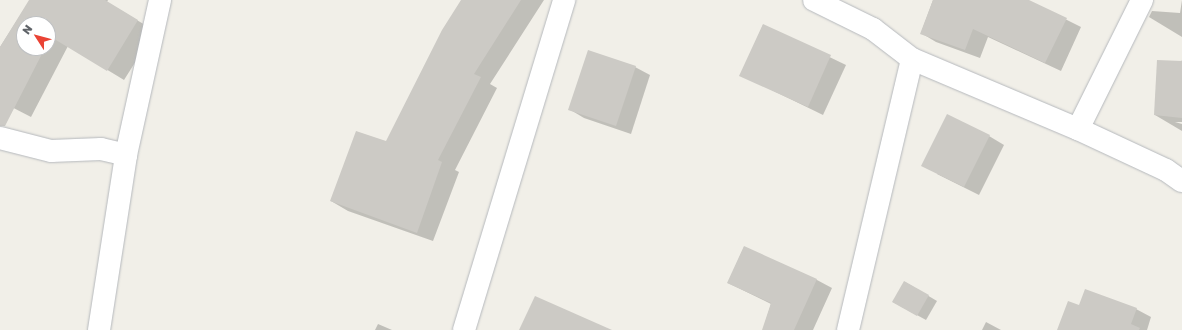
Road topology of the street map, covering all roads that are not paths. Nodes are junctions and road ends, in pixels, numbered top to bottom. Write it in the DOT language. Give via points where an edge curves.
graph roads {
  1 [pos="160,0"];
  2 [pos="564,0"];
  3 [pos="814,0"];
  4 [pos="1142,0"];
  5 [pos="912,59"];
  6 [pos="1078,129"];
  7 [pos="0,138"];
  8 [pos="126,155"];
  9 [pos="1182,181"];
  10 [pos="99,330"];
  11 [pos="464,330"];
  12 [pos="848,330"];
  1 -- 8 [label="street"];
  2 -- 11 [label="street"];
  3 -- 5 [label="street" via="873,29"];
  4 -- 6 [label="street"];
  5 -- 6 [label="street"];
  5 -- 12 [label="street"];
  6 -- 9 [label="street" via="1166,170"];
  7 -- 8 [label="street" via="51,151 101,150"];
  8 -- 10 [label="street"];
}
